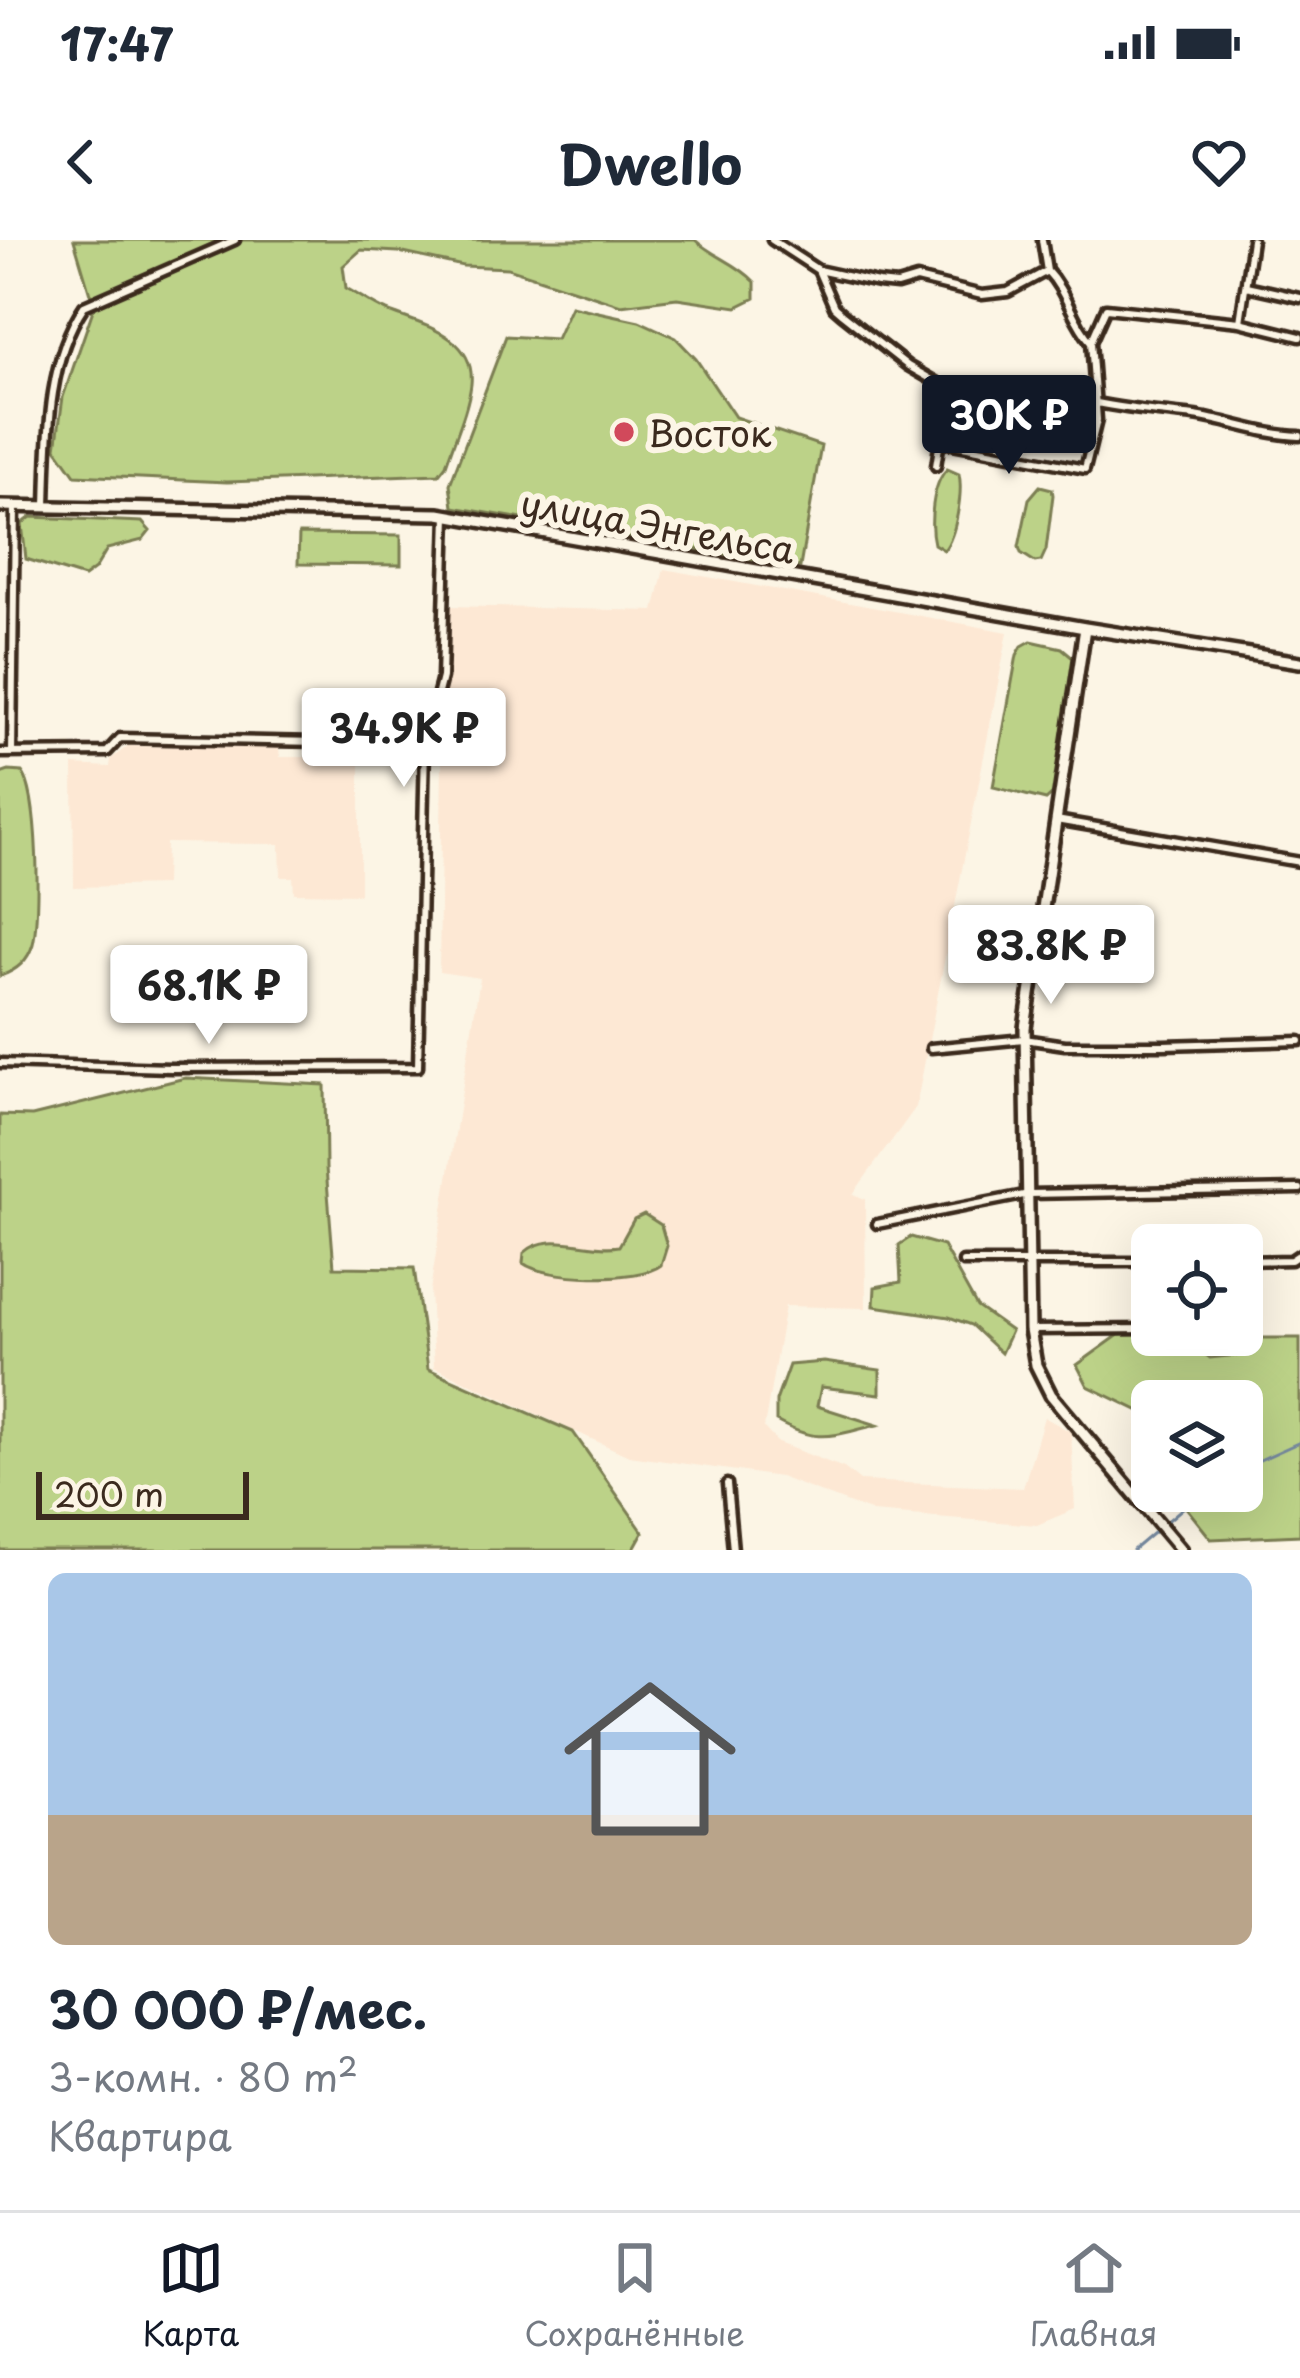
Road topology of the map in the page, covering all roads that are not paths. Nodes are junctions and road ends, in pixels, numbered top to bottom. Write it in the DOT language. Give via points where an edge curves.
graph roads {
  1 [pos="235,240"];
  2 [pos="772,240"];
  3 [pos="1042,240"];
  4 [pos="1252,240"];
  5 [pos="818,270"];
  6 [pos="1047,271"];
  7 [pos="1246,286"];
  8 [pos="1300,298"];
  9 [pos="1240,322"];
  10 [pos="1300,337"];
  11 [pos="1091,342"];
  12 [pos="1097,403"];
  13 [pos="1300,436"];
  14 [pos="941,442"];
  15 [pos="936,466"];
  16 [pos="0,506"];
  17 [pos="15,506"];
  18 [pos="46,506"];
  19 [pos="447,515"];
  20 [pos="1085,628"];
  21 [pos="1300,662"];
  22 [pos="425,744"];
  23 [pos="0,753"];
  24 [pos="12,754"];
  25 [pos="1056,820"];
  26 [pos="1300,862"];
  27 [pos="1024,1040"];
  28 [pos="1300,1041"];
  29 [pos="931,1048"];
  30 [pos="0,1063"];
  31 [pos="1300,1189"];
  32 [pos="1029,1194"];
  33 [pos="877,1224"];
  34 [pos="1300,1254"];
  35 [pos="1263,1261"];
  36 [pos="963,1262"];
  37 [pos="1131,1262"];
  38 [pos="1028,1263"];
  39 [pos="1131,1329"];
  40 [pos="1030,1330"];
  41 [pos="727,1484"];
  42 [pos="733,1550"];
  43 [pos="1180,1550"];
  1 -- 18 [label="street" via="84,306 61,362 48,427"];
  2 -- 5 [label="street"];
  3 -- 6 [label="street"];
  4 -- 7 [label="street"];
  5 -- 6 [label="street" via="897,285 917,279 982,296"];
  5 -- 14 [label="street" via="842,314 948,389"];
  6 -- 11 [label="street"];
  7 -- 8 [label="street"];
  7 -- 9 [label="street"];
  9 -- 10 [label="street"];
  9 -- 11 [label="street" via="1106,308"];
  11 -- 12 [label="street"];
  12 -- 13 [label="street"];
  12 -- 14 [label="street" via="1085,470"];
  14 -- 15 [label="street"];
  16 -- 17 [label="main road, улица Энгельса"];
  17 -- 18 [label="main road, улица Энгельса"];
  17 -- 24 [label="street"];
  18 -- 19 [label="main road, улица Энгельса"];
  19 -- 20 [label="main road, улица Энгельса"];
  19 -- 22 [label="street" via="442,677"];
  20 -- 21 [label="main road, улица Энгельса"];
  20 -- 25 [label="main road"];
  22 -- 24 [label="street" via="121,739 107,752"];
  22 -- 30 [label="street" via="418,1067"];
  23 -- 24 [label="street"];
  25 -- 26 [label="street"];
  25 -- 27 [label="main road"];
  27 -- 28 [label="street"];
  27 -- 29 [label="street"];
  27 -- 32 [label="main road"];
  31 -- 32 [label="street"];
  32 -- 33 [label="street"];
  32 -- 38 [label="main road"];
  34 -- 35 [label="street"];
  36 -- 38 [label="street"];
  37 -- 38 [label="street"];
  38 -- 40 [label="main road"];
  39 -- 40 [label="street"];
  40 -- 43 [label="main road" via="1051,1395"];
  41 -- 42 [label="street"];
}
